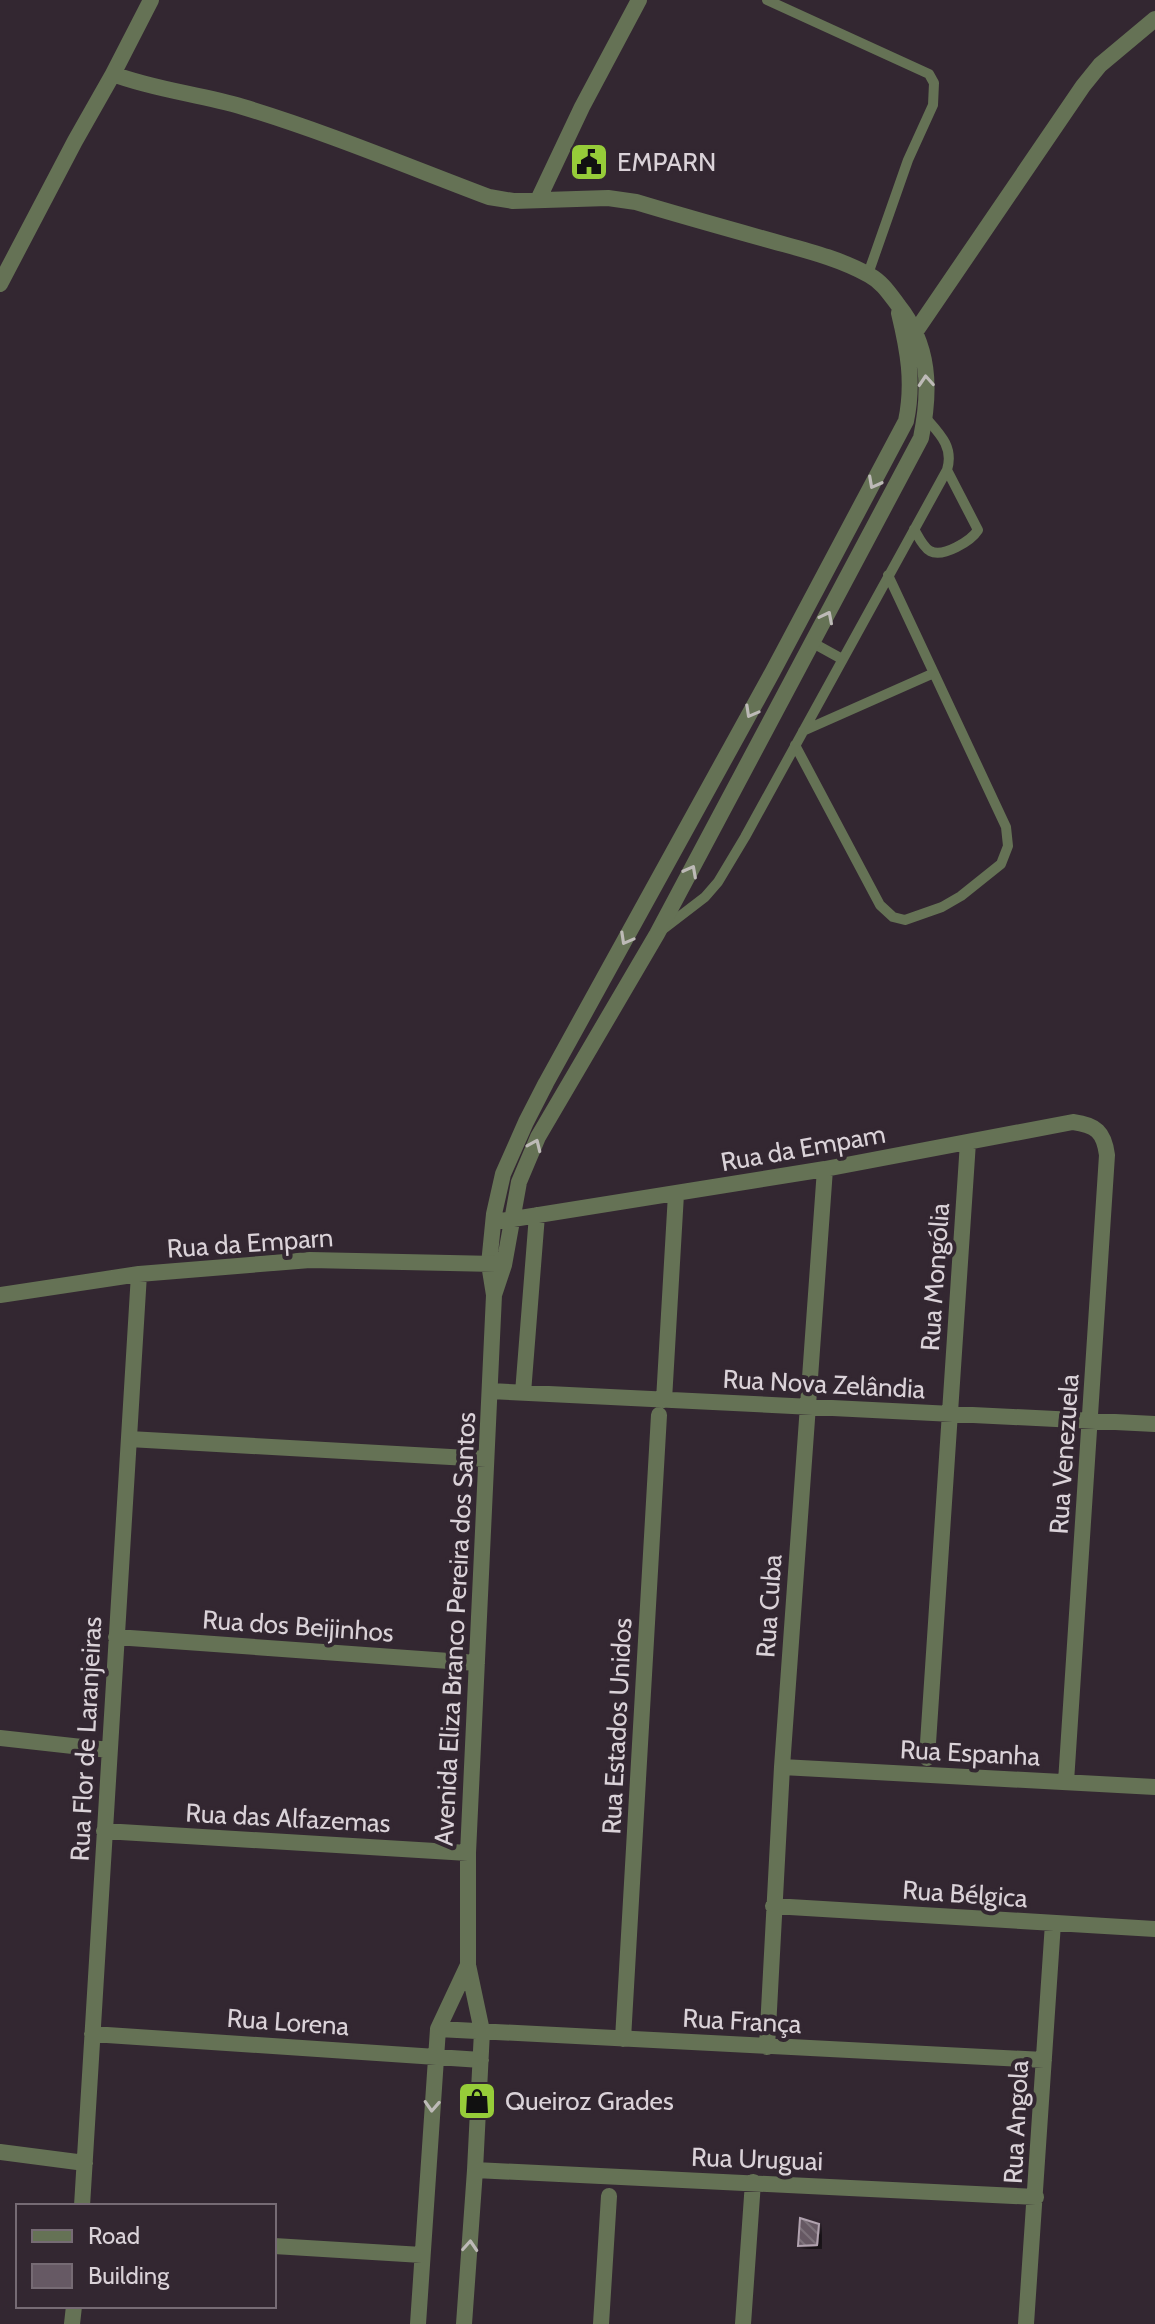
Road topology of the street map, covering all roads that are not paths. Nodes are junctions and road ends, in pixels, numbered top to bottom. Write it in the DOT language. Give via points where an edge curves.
graph roads {
  1 [pos="151,0"];
  2 [pos="639,0"];
  3 [pos="767,0"];
  4 [pos="1155,19"];
  5 [pos="113,74"];
  6 [pos="538,200"];
  7 [pos="868,274"];
  8 [pos="0,284"];
  9 [pos="896,302"];
  10 [pos="916,331"];
  11 [pos="925,417"];
  12 [pos="947,470"];
  13 [pos="914,529"];
  14 [pos="888,575"];
  15 [pos="795,631"];
  16 [pos="813,643"];
  17 [pos="842,659"];
  18 [pos="934,673"];
  19 [pos="803,731"];
  20 [pos="795,745"];
  21 [pos="657,934"];
  22 [pos="1099,1131"];
  23 [pos="968,1142"];
  24 [pos="825,1169"];
  25 [pos="676,1194"];
  26 [pos="537,1215"];
  27 [pos="512,1219"];
  28 [pos="494,1222"];
  29 [pos="496,1264"];
  30 [pos="139,1274"];
  31 [pos="0,1295"];
  32 [pos="490,1391"];
  33 [pos="523,1393"];
  34 [pos="662,1407"];
  35 [pos="806,1407"];
  36 [pos="951,1414"];
  37 [pos="1091,1421"];
  38 [pos="1155,1424"];
  39 [pos="129,1439"];
  40 [pos="486,1459"];
  41 [pos="116,1637"];
  42 [pos="477,1663"];
  43 [pos="0,1738"];
  44 [pos="109,1750"];
  45 [pos="927,1758"];
  46 [pos="782,1767"];
  47 [pos="1066,1782"];
  48 [pos="1155,1787"];
  49 [pos="104,1831"];
  50 [pos="468,1853"];
  51 [pos="773,1906"];
  52 [pos="1053,1923"];
  53 [pos="1155,1929"];
  54 [pos="468,1965"];
  55 [pos="438,2029"];
  56 [pos="482,2031"];
  57 [pos="92,2034"];
  58 [pos="623,2039"];
  59 [pos="767,2047"];
  60 [pos="434,2055"];
  61 [pos="481,2060"];
  62 [pos="1044,2060"];
  63 [pos="0,2152"];
  64 [pos="85,2163"];
  65 [pos="475,2170"];
  66 [pos="753,2182"];
  67 [pos="609,2196"];
  68 [pos="1036,2197"];
  69 [pos="82,2204"];
  70 [pos="276,2246"];
  71 [pos="422,2255"];
  72 [pos="418,2324"];
  73 [pos="464,2324"];
  74 [pos="601,2324"];
  75 [pos="743,2324"];
  76 [pos="1026,2324"];
  1 -- 5 [label="street"];
  2 -- 6 [label="street"];
  3 -- 7 [label="lane" via="929,74 934,83 933,105"];
  4 -- 10 [label="street" via="1083,86"];
  5 -- 6 [label="street" via="253,110 489,197"];
  5 -- 8 [label="street"];
  6 -- 7 [label="street" via="636,202"];
  7 -- 9 [label="street"];
  9 -- 10 [label="street"];
  9 -- 15 [label="street, one-way" via="910,371 906,421"];
  11 -- 10 [label="street, one-way" via="927,383"];
  11 -- 12 [label="lane" via="945,439"];
  16 -- 11 [label="street, one-way" via="921,438"];
  12 -- 13 [label="lane"];
  12 -- 13 [label="lane" via="978,530 973,538 935,553 926,549"];
  13 -- 14 [label="lane"];
  14 -- 17 [label="lane"];
  14 -- 18 [label="lane"];
  15 -- 16 [label="street"];
  15 -- 28 [label="street, one-way" via="526,1122 503,1174"];
  16 -- 17 [label="lane"];
  21 -- 16 [label="street, one-way"];
  17 -- 19 [label="lane"];
  18 -- 19 [label="lane"];
  18 -- 20 [label="lane" via="1006,827 1008,846 1001,864 942,907 905,920 880,905"];
  19 -- 20 [label="lane"];
  20 -- 21 [label="lane" via="718,882"];
  27 -- 21 [label="street, one-way" via="519,1182 538,1137"];
  22 -- 23 [label="street, Rua da Empam" via="1073,1122"];
  22 -- 37 [label="street, Rua Venezuela" via="1107,1155"];
  23 -- 24 [label="street, Rua da Empam"];
  23 -- 36 [label="street, Rua Mongólia"];
  24 -- 25 [label="street, Rua da Empam"];
  24 -- 35 [label="street, Rua Cuba"];
  25 -- 26 [label="street, Rua da Empam"];
  25 -- 34 [label="street, Rua Estados Unidos"];
  26 -- 27 [label="street, Rua da Empam"];
  26 -- 33 [label="street"];
  27 -- 28 [label="street, Rua da Empam"];
  27 -- 29 [label="street"];
  28 -- 29 [label="street"];
  29 -- 30 [label="street, Rua da Emparn" via="310,1260"];
  29 -- 32 [label="street, Avenida Eliza Branco Pereira dos Santos"];
  30 -- 31 [label="street, Rua da Emparn"];
  30 -- 39 [label="street, Rua Flor de Laranjeiras"];
  32 -- 33 [label="street, Rua Nova Zelândia"];
  32 -- 40 [label="street, Avenida Eliza Branco Pereira dos Santos"];
  33 -- 34 [label="street, Rua Nova Zelândia"];
  34 -- 35 [label="street, Rua Nova Zelândia"];
  34 -- 58 [label="street, Rua Estados Unidos"];
  35 -- 36 [label="street, Rua Nova Zelândia"];
  35 -- 46 [label="street, Rua Cuba"];
  36 -- 37 [label="street, Rua Nova Zelândia"];
  36 -- 45 [label="street, Rua Mongólia"];
  37 -- 38 [label="street, Rua Nova Zelândia"];
  37 -- 47 [label="street, Rua Venezuela"];
  39 -- 40 [label="street"];
  39 -- 41 [label="street, Rua Flor de Laranjeiras"];
  40 -- 42 [label="street, Avenida Eliza Branco Pereira dos Santos"];
  41 -- 42 [label="street, Rua dos Beijinhos"];
  41 -- 44 [label="street, Rua Flor de Laranjeiras"];
  42 -- 50 [label="street, Avenida Eliza Branco Pereira dos Santos"];
  43 -- 44 [label="street"];
  44 -- 49 [label="street, Rua Flor de Laranjeiras"];
  46 -- 47 [label="street, Rua Espanha"];
  46 -- 51 [label="street, Rua Cuba"];
  47 -- 48 [label="street, Rua Espanha"];
  49 -- 50 [label="street, Rua das Alfazemas"];
  49 -- 57 [label="street, Rua Flor de Laranjeiras"];
  50 -- 54 [label="street, Avenida Eliza Branco Pereira dos Santos"];
  51 -- 52 [label="street, Rua Bélgica"];
  51 -- 59 [label="street, Rua Cuba"];
  52 -- 53 [label="street, Rua Bélgica"];
  52 -- 62 [label="street, Rua Angola"];
  54 -- 55 [label="street, Avenida Eliza Branco Pereira dos Santos"];
  54 -- 56 [label="street, Avenida Eliza Branco Pereira dos Santos"];
  55 -- 56 [label="street, Rua França"];
  55 -- 60 [label="street, Avenida Eliza Branco Pereira dos Santos"];
  56 -- 58 [label="street, Rua França"];
  56 -- 61 [label="street, Avenida Eliza Branco Pereira dos Santos"];
  57 -- 60 [label="street, Rua Lorena"];
  57 -- 64 [label="street, Rua Flor de Laranjeiras"];
  58 -- 59 [label="street, Rua França"];
  59 -- 62 [label="street, Rua França"];
  60 -- 61 [label="street, Rua Lorena"];
  60 -- 71 [label="street, Avenida Eliza Branco Pereira dos Santos, one-way"];
  61 -- 65 [label="street, Avenida Eliza Branco Pereira dos Santos"];
  62 -- 68 [label="street, Rua Angola"];
  63 -- 64 [label="street"];
  64 -- 69 [label="street, Rua Flor de Laranjeiras"];
  65 -- 66 [label="street, Rua Uruguai"];
  73 -- 65 [label="street, Avenida Eliza Branco Pereira dos Santos, one-way"];
  66 -- 68 [label="street, Rua Uruguai"];
  66 -- 75 [label="street"];
  67 -- 74 [label="street"];
  68 -- 76 [label="street, Rua Angola"];
  70 -- 71 [label="street"];
  71 -- 72 [label="street, Avenida Eliza Branco Pereira dos Santos"];
}
